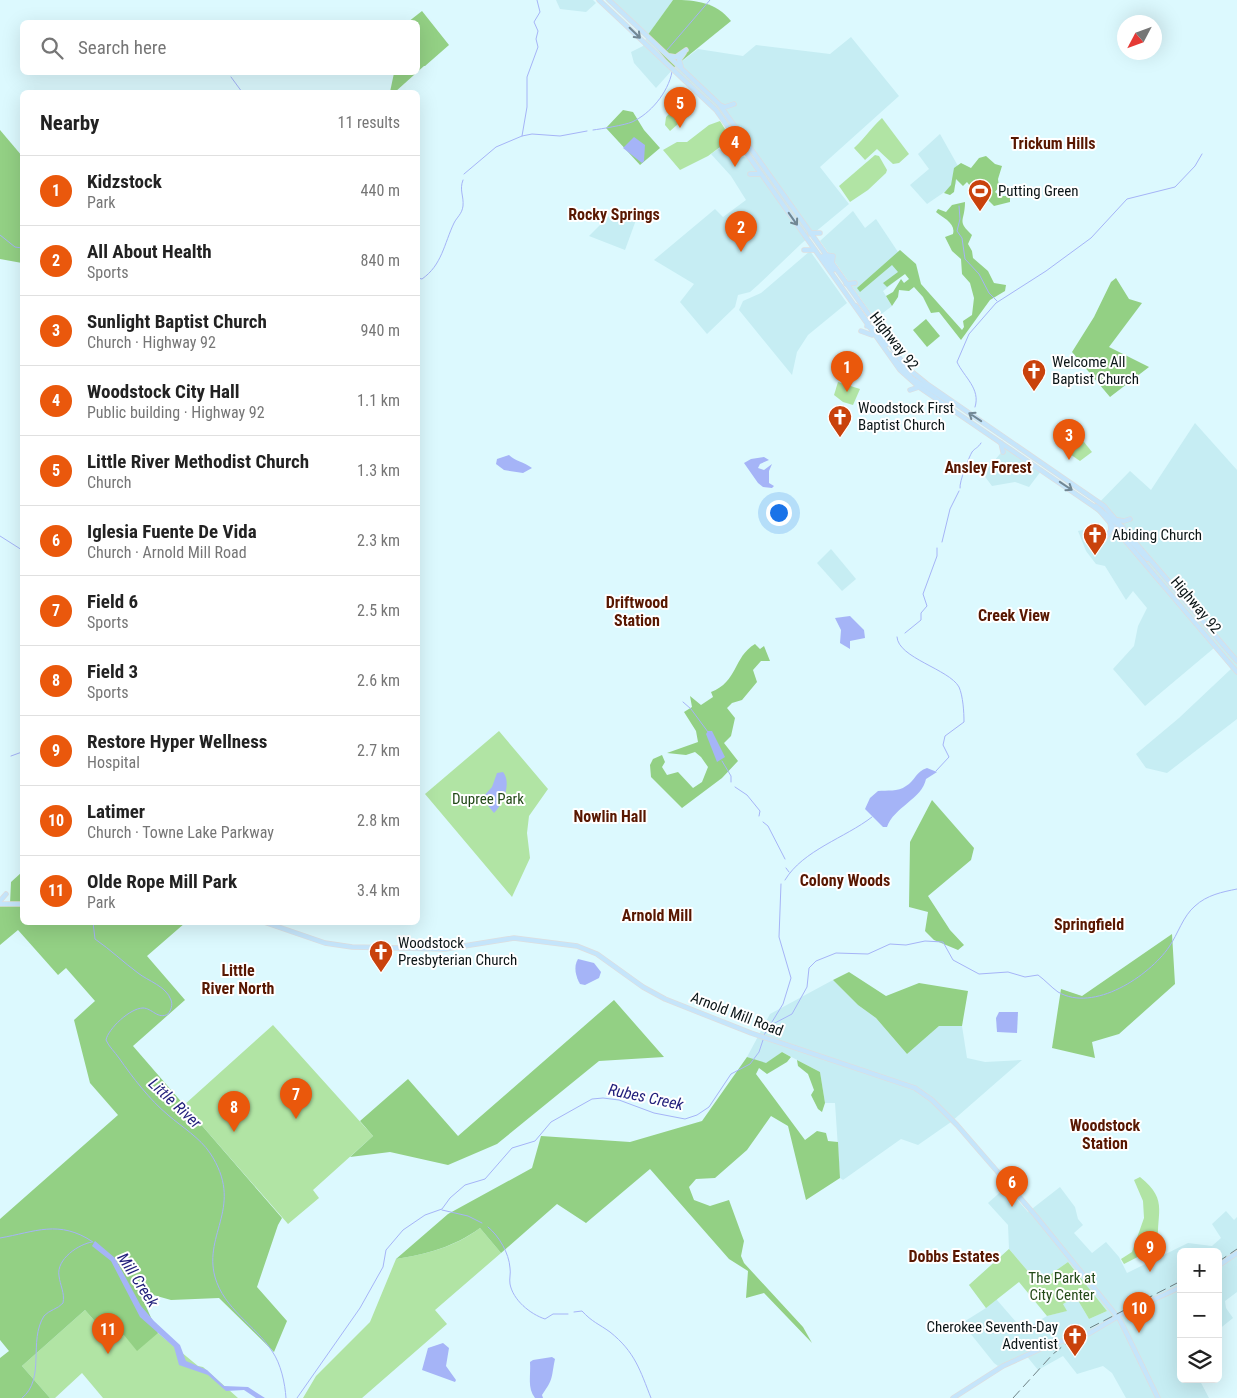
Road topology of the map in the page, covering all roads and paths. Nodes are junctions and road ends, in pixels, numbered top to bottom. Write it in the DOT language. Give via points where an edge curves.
graph roads {
  1 [pos="600,0"];
  2 [pos="609,0"];
  3 [pos="667,54"];
  4 [pos="682,68"];
  5 [pos="719,104"];
  6 [pos="734,104"];
  7 [pos="753,163"];
  8 [pos="762,175"];
  9 [pos="809,231"];
  10 [pos="809,243"];
  11 [pos="818,244"];
  12 [pos="804,250"];
  13 [pos="814,250"];
  14 [pos="834,278"];
  15 [pos="844,281"];
  16 [pos="849,289"];
  17 [pos="849,300"];
  18 [pos="861,317"];
  19 [pos="869,326"];
  20 [pos="874,336"];
  21 [pos="884,350"];
  22 [pos="893,351"];
  23 [pos="909,379"];
  24 [pos="919,387"];
  25 [pos="956,404"];
  26 [pos="1016,438"];
  27 [pos="1000,442"];
  28 [pos="1018,446"];
  29 [pos="1003,452"];
  30 [pos="1091,504"];
  31 [pos="1116,519"];
  32 [pos="1109,520"];
  33 [pos="1125,529"];
  34 [pos="1118,531"];
  35 [pos="1107,536"];
  36 [pos="1155,564"];
  37 [pos="1237,661"];
  38 [pos="1237,672"];
  39 [pos="6,894"];
  40 [pos="0,903"];
  41 [pos="20,904"];
  42 [pos="273,925"];
  43 [pos="1237,1253"];
  44 [pos="1222,1263"];
  45 [pos="1177,1289"];
  46 [pos="1116,1315"];
  47 [pos="953,1398"];
  48 [pos="1158,1398"];
  1 -- 7 [label="main road, Highway 92, one-way" via="707,100"];
  2 -- 3 [label="main road"];
  3 -- 4 [label="main road"];
  3 -- 4 [label="main road" via="676,57 686,50 679,60"];
  4 -- 5 [label="main road"];
  5 -- 6 [label="main road"];
  5 -- 9 [label="main road"];
  7 -- 8 [label="main road, Highway 92"];
  7 -- 8 [label="main road" via="750,174"];
  8 -- 10 [label="main road, Highway 92, one-way"];
  9 -- 11 [label="main road"];
  9 -- 11 [label="main road" via="819,235"];
  10 -- 13 [label="main road, Highway 92"];
  10 -- 15 [label="main road" via="815,245"];
  11 -- 15 [label="main road, Highway 92" via="825,255 833,256 832,265"];
  12 -- 13 [label="main road"];
  13 -- 14 [label="main road, Highway 92"];
  14 -- 16 [label="main road"];
  14 -- 17 [label="main road, Highway 92"];
  15 -- 16 [label="main road, Highway 92"];
  15 -- 16 [label="main road" via="850,285 855,283"];
  16 -- 22 [label="main road, Highway 92"];
  17 -- 18 [label="main road, Highway 92"];
  17 -- 19 [label="main road"];
  18 -- 19 [label="main road, Highway 92"];
  18 -- 20 [label="main road" via="860,331"];
  19 -- 20 [label="main road, Highway 92"];
  19 -- 22 [label="main road"];
  20 -- 21 [label="main road, Highway 92"];
  21 -- 23 [label="main road, Highway 92"];
  21 -- 25 [label="main road" via="916,381"];
  22 -- 25 [label="main road, Highway 92" via="915,375"];
  23 -- 24 [label="main road, Highway 92"];
  23 -- 24 [label="main road" via="911,389"];
  24 -- 27 [label="main road, Highway 92"];
  28 -- 25 [label="main road, Highway 92, one-way"];
  26 -- 28 [label="main road"];
  27 -- 29 [label="main road"];
  27 -- 30 [label="main road, Highway 92, one-way"];
  28 -- 31 [label="main road, Highway 92" via="1089,494"];
  30 -- 32 [label="main road, Highway 92"];
  30 -- 33 [label="main road"];
  31 -- 33 [label="main road, Highway 92"];
  31 -- 33 [label="main road" via="1129,520"];
  32 -- 34 [label="main road, Highway 92"];
  32 -- 35 [label="main road" via="1111,530"];
  33 -- 36 [label="main road, Highway 92"];
  34 -- 36 [label="main road"];
  34 -- 38 [label="main road, Highway 92"];
  36 -- 37 [label="main road, Highway 92"];
  39 -- 40 [label="main road"];
  40 -- 41 [label="main road"];
  42 -- 46 [label="main road, Arnold Mill Road" via="325,943 363,948 455,948 514,938 572,945 597,954 665,999 751,1033 914,1088 932,1100 959,1128"];
  43 -- 44 [label="main road"];
  45 -- 46 [label="main road"];
  46 -- 47 [label="main road" via="1090,1333 1049,1345 1003,1366"];
  46 -- 48 [label="main road, Arnold Mill Road"];
}
